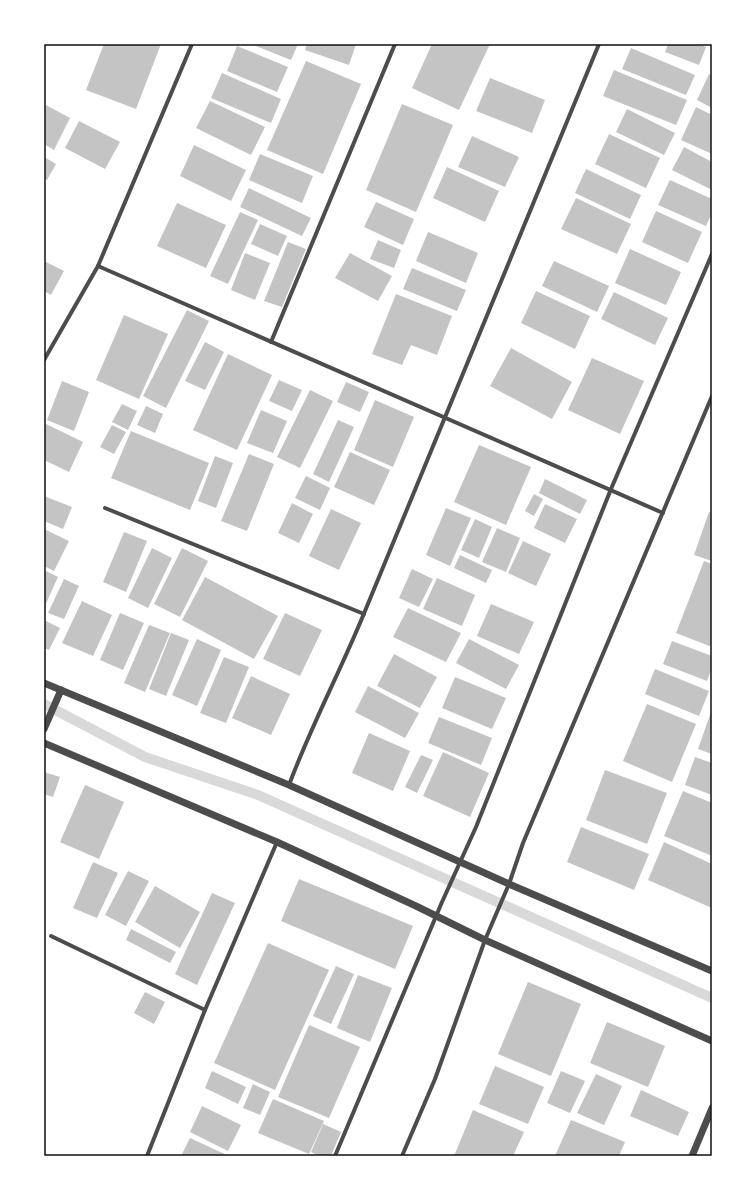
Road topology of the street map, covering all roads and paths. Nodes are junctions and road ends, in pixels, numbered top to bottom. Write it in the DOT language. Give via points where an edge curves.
graph roads {
  1 [pos="192,44"];
  2 [pos="395,44"];
  3 [pos="599,44"];
  4 [pos="712,254"];
  5 [pos="98,266"];
  6 [pos="271,342"];
  7 [pos="44,360"];
  8 [pos="712,396"];
  9 [pos="444,418"];
  10 [pos="611,489"];
  11 [pos="105,508"];
  12 [pos="663,513"];
  13 [pos="364,614"];
  14 [pos="44,683"];
  15 [pos="61,690"];
  16 [pos="44,729"];
  17 [pos="44,743"];
  18 [pos="289,785"];
  19 [pos="277,842"];
  20 [pos="459,864"];
  21 [pos="507,887"];
  22 [pos="436,916"];
  23 [pos="51,936"];
  24 [pos="485,940"];
  25 [pos="712,971"];
  26 [pos="205,1010"];
  27 [pos="712,1041"];
  28 [pos="712,1108"];
  29 [pos="147,1156"];
  30 [pos="335,1156"];
  31 [pos="402,1156"];
  32 [pos="692,1156"];
  1 -- 5 [label="street"];
  2 -- 6 [label="street"];
  3 -- 9 [label="street"];
  4 -- 10 [label="street"];
  5 -- 6 [label="street"];
  5 -- 7 [label="street"];
  6 -- 9 [label="street"];
  8 -- 12 [label="street"];
  9 -- 10 [label="street"];
  9 -- 13 [label="street"];
  10 -- 12 [label="street"];
  10 -- 20 [label="street"];
  11 -- 13 [label="street"];
  12 -- 21 [label="street" via="523,843"];
  13 -- 18 [label="street" via="300,754"];
  14 -- 15 [label="street"];
  15 -- 16 [label="street"];
  15 -- 18 [label="street"];
  17 -- 19 [label="street"];
  18 -- 20 [label="street"];
  19 -- 22 [label="street"];
  19 -- 26 [label="street"];
  20 -- 21 [label="street"];
  20 -- 22 [label="street"];
  21 -- 24 [label="street"];
  21 -- 25 [label="street"];
  22 -- 24 [label="street"];
  22 -- 30 [label="street"];
  23 -- 26 [label="street"];
  24 -- 27 [label="street"];
  24 -- 31 [label="street" via="435,1079"];
  26 -- 29 [label="street"];
  28 -- 32 [label="street"];
}
